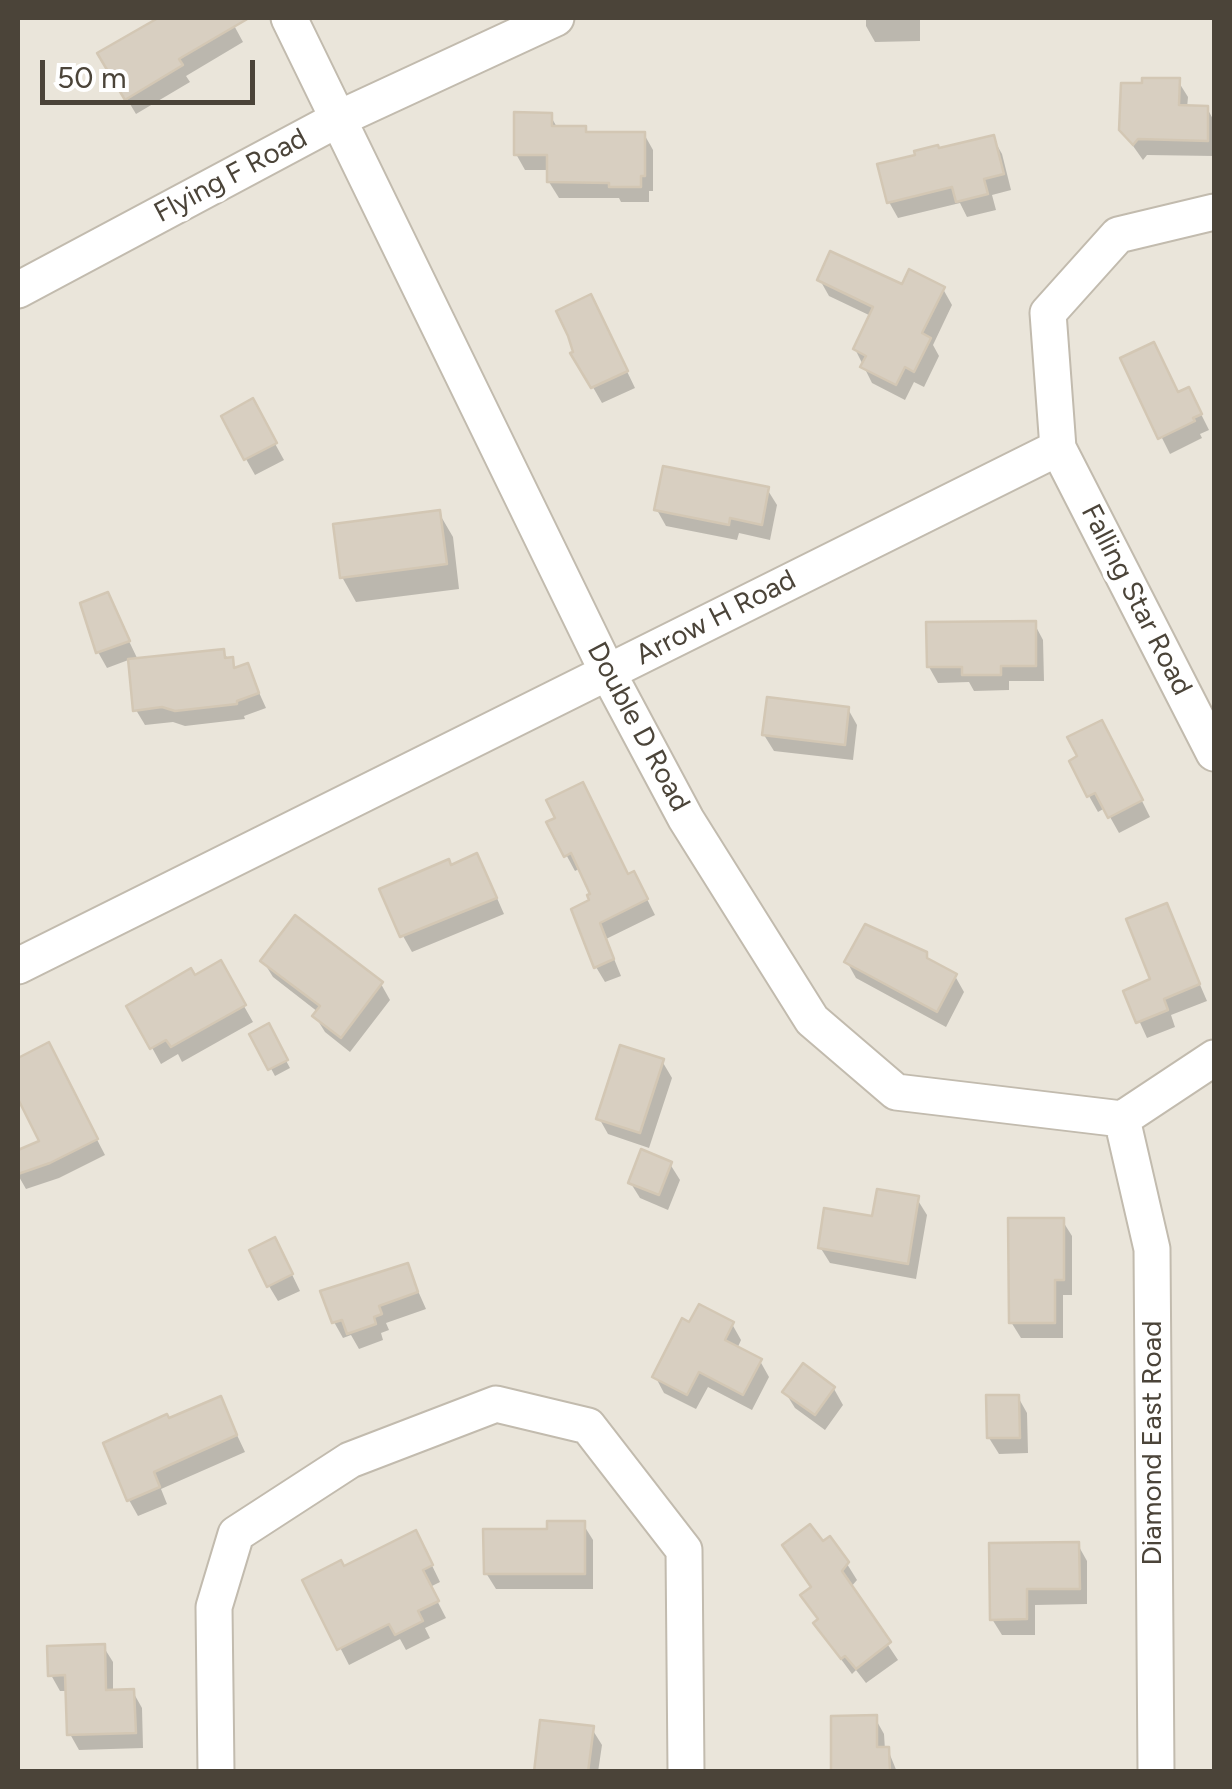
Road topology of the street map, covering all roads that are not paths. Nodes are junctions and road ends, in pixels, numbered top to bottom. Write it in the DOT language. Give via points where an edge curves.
graph roads {
  1 [pos="289,18"];
  2 [pos="556,18"];
  3 [pos="340,118"];
  4 [pos="1214,212"];
  5 [pos="18,290"];
  6 [pos="1058,448"];
  7 [pos="608,673"];
  8 [pos="1214,752"];
  9 [pos="18,966"];
  10 [pos="1214,1058"];
  11 [pos="1122,1118"];
  12 [pos="216,1772"];
  13 [pos="686,1772"];
  14 [pos="1156,1772"];
  1 -- 3 [label="street, Double D Road"];
  2 -- 3 [label="street, Flying F Road"];
  3 -- 5 [label="street, Flying F Road"];
  3 -- 7 [label="street, Double D Road"];
  4 -- 6 [label="street" via="1118,235 1048,313"];
  6 -- 7 [label="street, Arrow H Road"];
  6 -- 8 [label="street, Falling Star Road"];
  7 -- 9 [label="street, Arrow H Road"];
  7 -- 11 [label="street, Double D Road" via="686,820 812,1020 896,1092"];
  10 -- 11 [label="street"];
  11 -- 14 [label="street, Diamond East Road" via="1152,1249"];
  12 -- 13 [label="street" via="214,1607 236,1534 350,1460 496,1404 588,1426 684,1550"];
}
